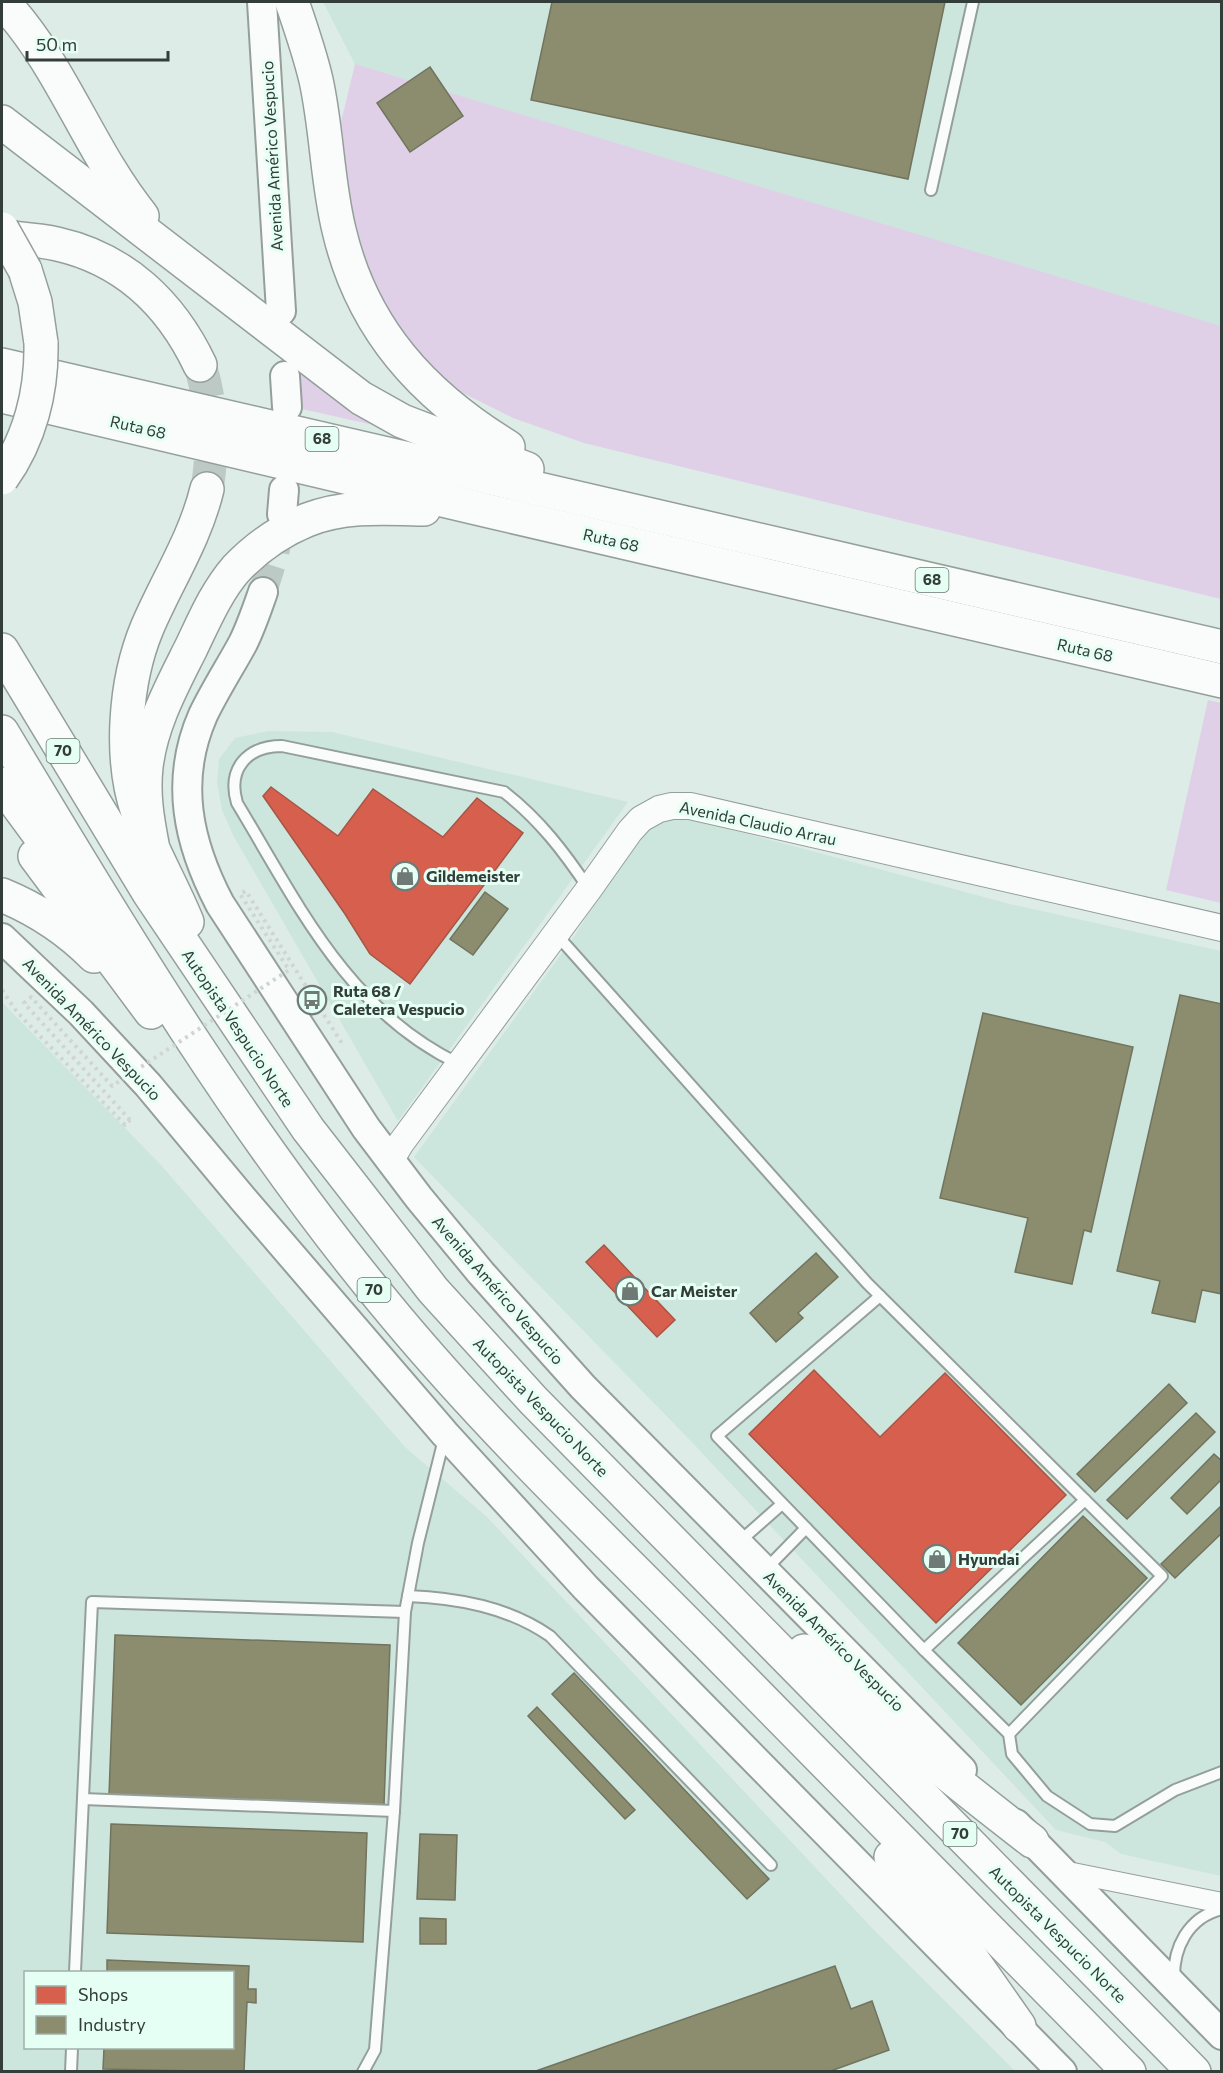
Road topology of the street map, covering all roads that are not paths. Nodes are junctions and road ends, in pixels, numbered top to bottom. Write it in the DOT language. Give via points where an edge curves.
graph roads {
  1 [pos="3,2"];
  2 [pos="262,2"];
  3 [pos="292,2"];
  4 [pos="973,2"];
  5 [pos="2,122"];
  6 [pos="931,190"];
  7 [pos="2,229"];
  8 [pos="2,237"];
  9 [pos="181,259"];
  10 [pos="281,311"];
  11 [pos="2,365"];
  12 [pos="200,365"];
  13 [pos="285,376"];
  14 [pos="2,396"];
  15 [pos="287,407"];
  16 [pos="2,478"];
  17 [pos="207,489"];
  18 [pos="489,511"];
  19 [pos="643,513"];
  20 [pos="263,592"];
  21 [pos="1221,647"];
  22 [pos="2,650"];
  23 [pos="1221,681"];
  24 [pos="2,732"];
  25 [pos="2,784"];
  26 [pos="2,811"];
  27 [pos="152,844"];
  28 [pos="589,890"];
  29 [pos="2,895"];
  30 [pos="1221,928"];
  31 [pos="556,934"];
  32 [pos="2,938"];
  33 [pos="215,993"];
  34 [pos="144,1004"];
  35 [pos="188,1047"];
  36 [pos="459,1064"];
  37 [pos="215,1073"];
  38 [pos="390,1161"];
  39 [pos="880,1296"];
  40 [pos="445,1434"];
  41 [pos="1085,1500"];
  42 [pos="782,1504"];
  43 [pos="806,1528"];
  44 [pos="737,1544"];
  45 [pos="764,1570"];
  46 [pos="408,1596"];
  47 [pos="726,1597"];
  48 [pos="405,1612"];
  49 [pos="924,1650"];
  50 [pos="759,1695"];
  51 [pos="1009,1734"];
  52 [pos="1221,1772"];
  53 [pos="83,1799"];
  54 [pos="394,1811"];
  55 [pos="1032,1841"];
  56 [pos="771,1865"];
  57 [pos="1063,1871"];
  58 [pos="1221,1903"];
  59 [pos="1221,1909"];
  60 [pos="75,1971"];
  61 [pos="1174,1987"];
  62 [pos="1019,2026"];
  63 [pos="1221,2035"];
  64 [pos="72,2049"];
  65 [pos="71,2072"];
  66 [pos="363,2072"];
  67 [pos="1062,2072"];
  68 [pos="1129,2072"];
  69 [pos="1194,2072"];
  1 -- 9 [label="highway" via="43,54 129,200"];
  2 -- 10 [label="main road, Avenida Américo Vespucio"];
  3 -- 19 [label="highway" via="316,81 339,230 361,293 378,326 425,385 468,422 510,448"];
  4 -- 6 [label="lane"];
  5 -- 9 [label="highway"];
  7 -- 16 [label="highway, bridge" via="25,270 41,343 33,410 23,440"];
  8 -- 12 [label="highway" via="79,250 131,276 171,315"];
  9 -- 19 [label="highway" via="340,384 383,411 438,436"];
  11 -- 19 [label="highway, Ruta 68 / 68"];
  13 -- 15 [label="main road"];
  14 -- 18 [label="highway, Ruta 68 / 68"];
  17 -- 27 [label="highway" via="198,522 146,630 131,685 131,785"];
  18 -- 23 [label="highway, Ruta 68 / 68"];
  18 -- 27 [label="highway" via="370,507 338,511 288,529 245,560 216,598 152,736 145,800"];
  19 -- 21 [label="highway, Ruta 68 / 68"];
  20 -- 38 [label="main road, Avenida Américo Vespucio" via="250,629 195,737 187,791 193,839 206,876 229,918"];
  22 -- 33 [label="highway, Autopista Vespucio Norte / 70" via="149,894"];
  24 -- 37 [label="highway, 70" via="150,976"];
  25 -- 35 [label="highway" via="133,964"];
  26 -- 34 [label="highway"];
  27 -- 33 [label="highway"];
  28 -- 30 [label="street, Avenida Claudio Arrau" via="641,819 659,809 690,806"];
  28 -- 31 [label="street, Avenida Claudio Arrau"];
  28 -- 36 [label="lane" via="546,830 504,792 282,746 263,747 241,764 234,783 237,803 321,943 380,1010 422,1043"];
  29 -- 34 [label="highway" via="53,922"];
  31 -- 36 [label="street, Avenida Claudio Arrau"];
  31 -- 39 [label="lane"];
  32 -- 40 [label="main road, Avenida Américo Vespucio" via="81,1013 148,1085"];
  33 -- 47 [label="highway, Autopista Vespucio Norte / 70" via="308,1129 433,1290 532,1400"];
  34 -- 35 [label="highway"];
  35 -- 37 [label="highway"];
  36 -- 38 [label="street, Avenida Claudio Arrau"];
  37 -- 50 [label="highway, 70" via="318,1218 440,1368"];
  38 -- 44 [label="main road, Avenida Américo Vespucio" via="548,1349"];
  39 -- 41 [label="lane"];
  39 -- 42 [label="lane" via="717,1436"];
  40 -- 46 [label="lane"];
  40 -- 62 [label="main road, Avenida Américo Vespucio" via="586,1588"];
  41 -- 49 [label="lane"];
  41 -- 51 [label="lane" via="1162,1576"];
  42 -- 43 [label="lane"];
  42 -- 44 [label="lane"];
  43 -- 45 [label="lane"];
  43 -- 49 [label="lane"];
  44 -- 45 [label="main road, Avenida Américo Vespucio"];
  45 -- 55 [label="main road, Avenida Américo Vespucio"];
  46 -- 48 [label="lane"];
  46 -- 56 [label="lane" via="438,1597 488,1607 525,1620 550,1636"];
  47 -- 55 [label="highway" via="827,1668 921,1752"];
  47 -- 69 [label="highway, Autopista Vespucio Norte / 70"];
  48 -- 53 [label="lane" via="92,1602"];
  48 -- 54 [label="lane"];
  49 -- 51 [label="lane"];
  50 -- 62 [label="highway" via="938,1915"];
  50 -- 68 [label="highway, 70"];
  51 -- 52 [label="lane" via="1012,1754 1047,1796 1090,1824 1115,1826 1174,1790"];
  53 -- 54 [label="lane"];
  53 -- 60 [label="lane"];
  54 -- 66 [label="lane" via="375,2050"];
  55 -- 57 [label="main road, Avenida Américo Vespucio"];
  57 -- 58 [label="street"];
  57 -- 61 [label="main road, Avenida Américo Vespucio"];
  59 -- 61 [label="lane" via="1203,1916 1183,1938 1176,1957"];
  61 -- 63 [label="main road, Avenida Américo Vespucio"];
  62 -- 67 [label="main road, Avenida Américo Vespucio"];
  64 -- 65 [label="lane"];
}
